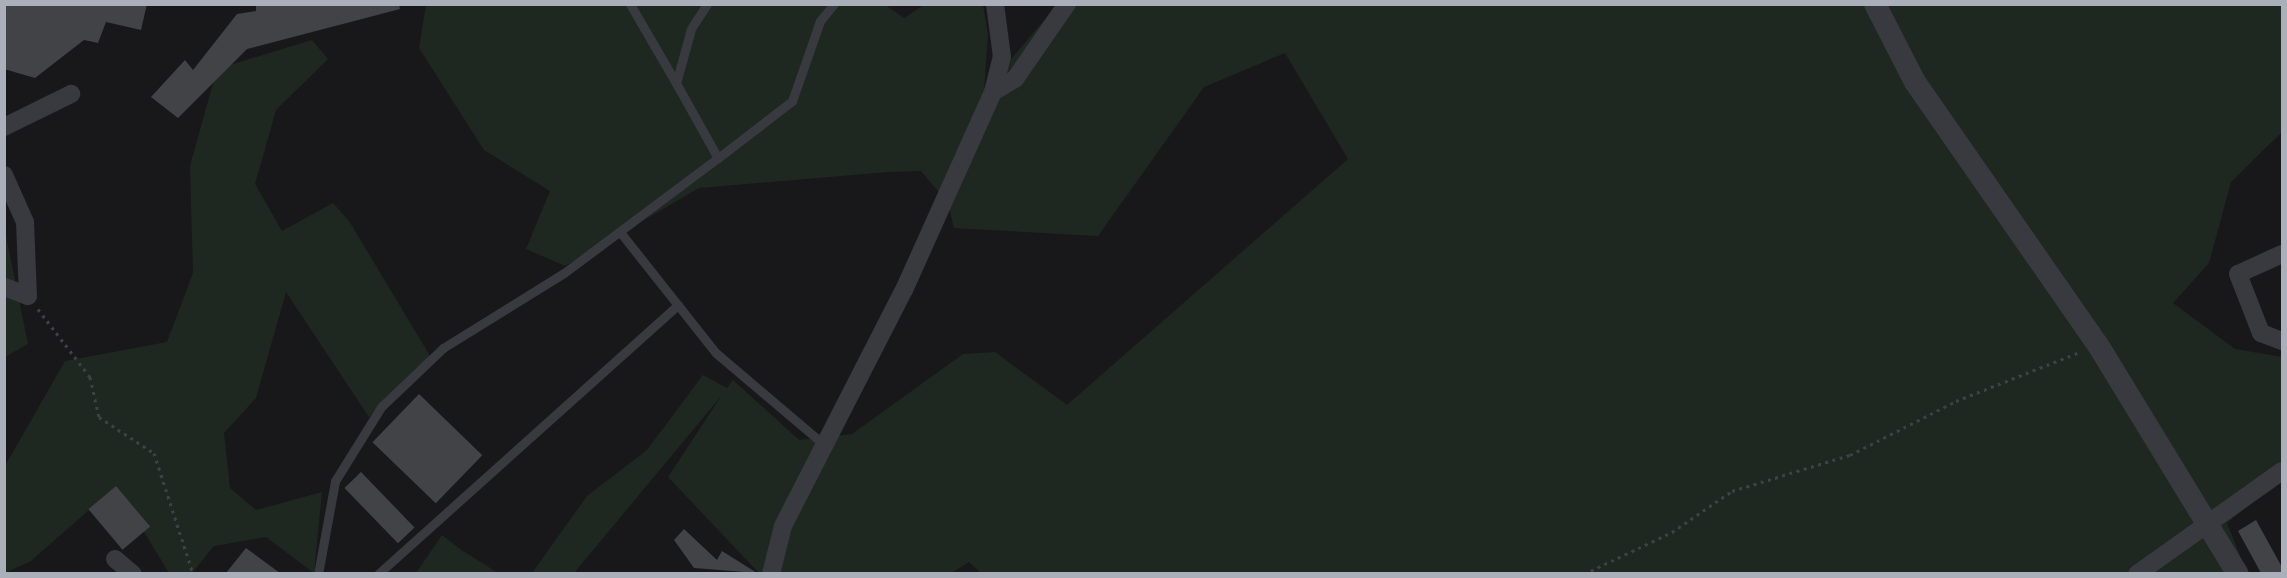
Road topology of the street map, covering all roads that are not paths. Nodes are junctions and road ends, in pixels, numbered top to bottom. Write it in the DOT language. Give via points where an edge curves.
graph roads {
  1 [pos="630,4"];
  2 [pos="707,4"];
  3 [pos="834,4"];
  4 [pos="995,4"];
  5 [pos="1067,4"];
  6 [pos="1875,4"];
  7 [pos="676,83"];
  8 [pos="993,92"];
  9 [pos="71,94"];
  10 [pos="4,127"];
  11 [pos="718,158"];
  12 [pos="4,175"];
  13 [pos="620,232"];
  14 [pos="2283,254"];
  15 [pos="4,287"];
  16 [pos="678,305"];
  17 [pos="2283,341"];
  18 [pos="822,443"];
  19 [pos="2283,471"];
  20 [pos="2209,519"];
  21 [pos="115,559"];
  22 [pos="133,573"];
  23 [pos="318,573"];
  24 [pos="378,573"];
  25 [pos="771,573"];
  26 [pos="2137,573"];
  27 [pos="2238,573"];
  1 -- 7 [label="lane"];
  2 -- 7 [label="lane" via="691,29"];
  3 -- 11 [label="lane" via="820,21 792,101"];
  4 -- 8 [label="street" via="1002,57"];
  5 -- 8 [label="street" via="1015,79"];
  6 -- 20 [label="street" via="1915,82 2098,345"];
  7 -- 11 [label="lane"];
  8 -- 18 [label="street" via="903,290"];
  9 -- 10 [label="street"];
  11 -- 13 [label="lane"];
  12 -- 15 [label="street" via="25,222 28,296"];
  13 -- 16 [label="lane"];
  13 -- 23 [label="lane" via="443,348 381,407 335,481"];
  14 -- 17 [label="street" via="2238,274 2261,333"];
  16 -- 18 [label="lane" via="716,353"];
  16 -- 24 [label="lane"];
  18 -- 25 [label="street" via="783,526"];
  19 -- 20 [label="street"];
  20 -- 26 [label="street"];
  20 -- 27 [label="street"];
  21 -- 22 [label="street"];
}
